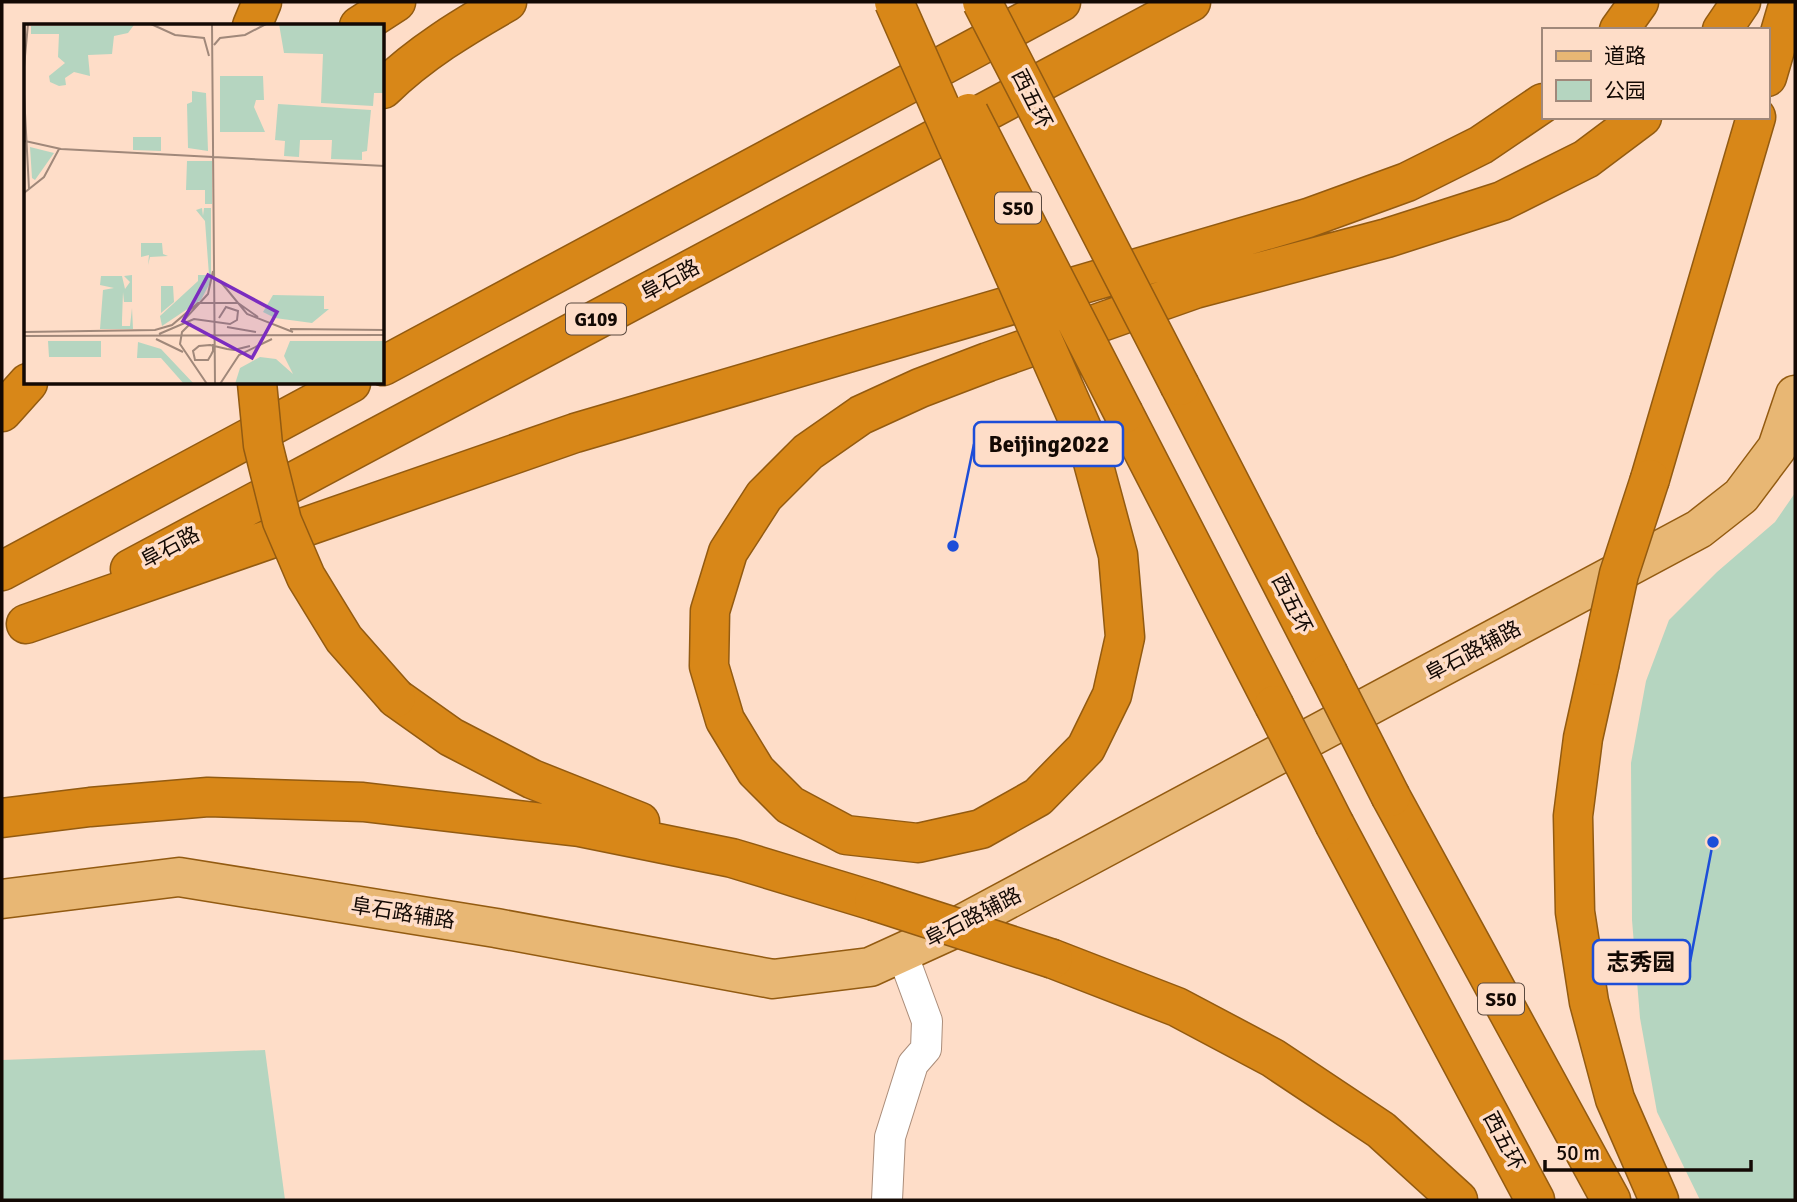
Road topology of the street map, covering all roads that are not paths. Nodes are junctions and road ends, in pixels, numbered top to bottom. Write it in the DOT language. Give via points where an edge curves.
graph roads {
  1 [pos="262,2"];
  2 [pos="396,2"];
  3 [pos="507,2"];
  4 [pos="894,2"];
  5 [pos="912,2"];
  6 [pos="982,2"];
  7 [pos="1007,2"];
  8 [pos="1061,2"];
  9 [pos="1191,2"];
  10 [pos="1639,2"];
  11 [pos="1741,2"];
  12 [pos="1789,2"];
  13 [pos="253,24"];
  14 [pos="362,24"];
  15 [pos="1620,28"];
  16 [pos="1723,28"];
  17 [pos="1769,70"];
  18 [pos="385,87"];
  19 [pos="1542,104"];
  20 [pos="1639,119"];
  21 [pos="1755,119"];
  22 [pos="1044,342"];
  23 [pos="1044,342"];
  24 [pos="1044,342"];
  25 [pos="1044,342"];
  26 [pos="385,365"];
  27 [pos="26,385"];
  28 [pos="257,385"];
  29 [pos="347,385"];
  30 [pos="1180,386"];
  31 [pos="1795,395"];
  32 [pos="2,412"];
  33 [pos="2,571"];
  34 [pos="14,631"];
  35 [pos="2,818"];
  36 [pos="732,858"];
  37 [pos="2,899"];
  38 [pos="902,953"];
  39 [pos="887,1200"];
  40 [pos="1458,1200"];
  41 [pos="1535,1200"];
  42 [pos="1611,1200"];
  43 [pos="1659,1200"];
  1 -- 13 [label="highway"];
  2 -- 14 [label="highway"];
  3 -- 18 [label="highway" via="460,28"];
  4 -- 22 [label="highway, bridge"];
  5 -- 41 [label="highway, 西五环 / S50, bridge" via="1335,825"];
  6 -- 30 [label="highway, 西五环 / S50, bridge"];
  7 -- 30 [label="highway, bridge"];
  8 -- 26 [label="highway"];
  9 -- 34 [label="highway, 阜石路 / G109"];
  10 -- 15 [label="highway"];
  11 -- 16 [label="highway"];
  12 -- 17 [label="highway"];
  19 -- 34 [label="highway" via="1480,145 1407,182 1308,218 575,433"];
  20 -- 25 [label="highway, bridge" via="1586,159 1502,201 1387,238 1195,289"];
  21 -- 43 [label="highway, bridge" via="1619,574 1583,738 1573,816 1575,912 1589,1002 1615,1099"];
  23 -- 24 [label="highway, bridge" via="1087,440 1118,555 1125,637 1112,695 1086,748 1038,797 981,829 918,843 846,835 790,805 756,771 725,720 709,666 710,611 728,552 764,495 808,452 861,415"];
  27 -- 32 [label="highway"];
  28 -- 36 [label="highway, bridge" via="263,445 282,520 306,577 344,639 396,698 451,737 532,779"];
  29 -- 33 [label="highway"];
  30 -- 42 [label="highway, 西五环 / S50, bridge" via="1391,797"];
  31 -- 38 [label="main road, 阜石路辅路" via="1777,448 1741,496 1699,529"];
  35 -- 36 [label="highway" via="208,797 363,802 579,827"];
  36 -- 40 [label="highway, bridge" via="1053,959 1177,1007 1273,1058 1381,1130"];
  37 -- 38 [label="main road, 阜石路辅路" via="179,877 773,979 870,967"];
  38 -- 39 [label="street" via="927,1021 927,1035 926,1049 913,1064 890,1137"];
}
